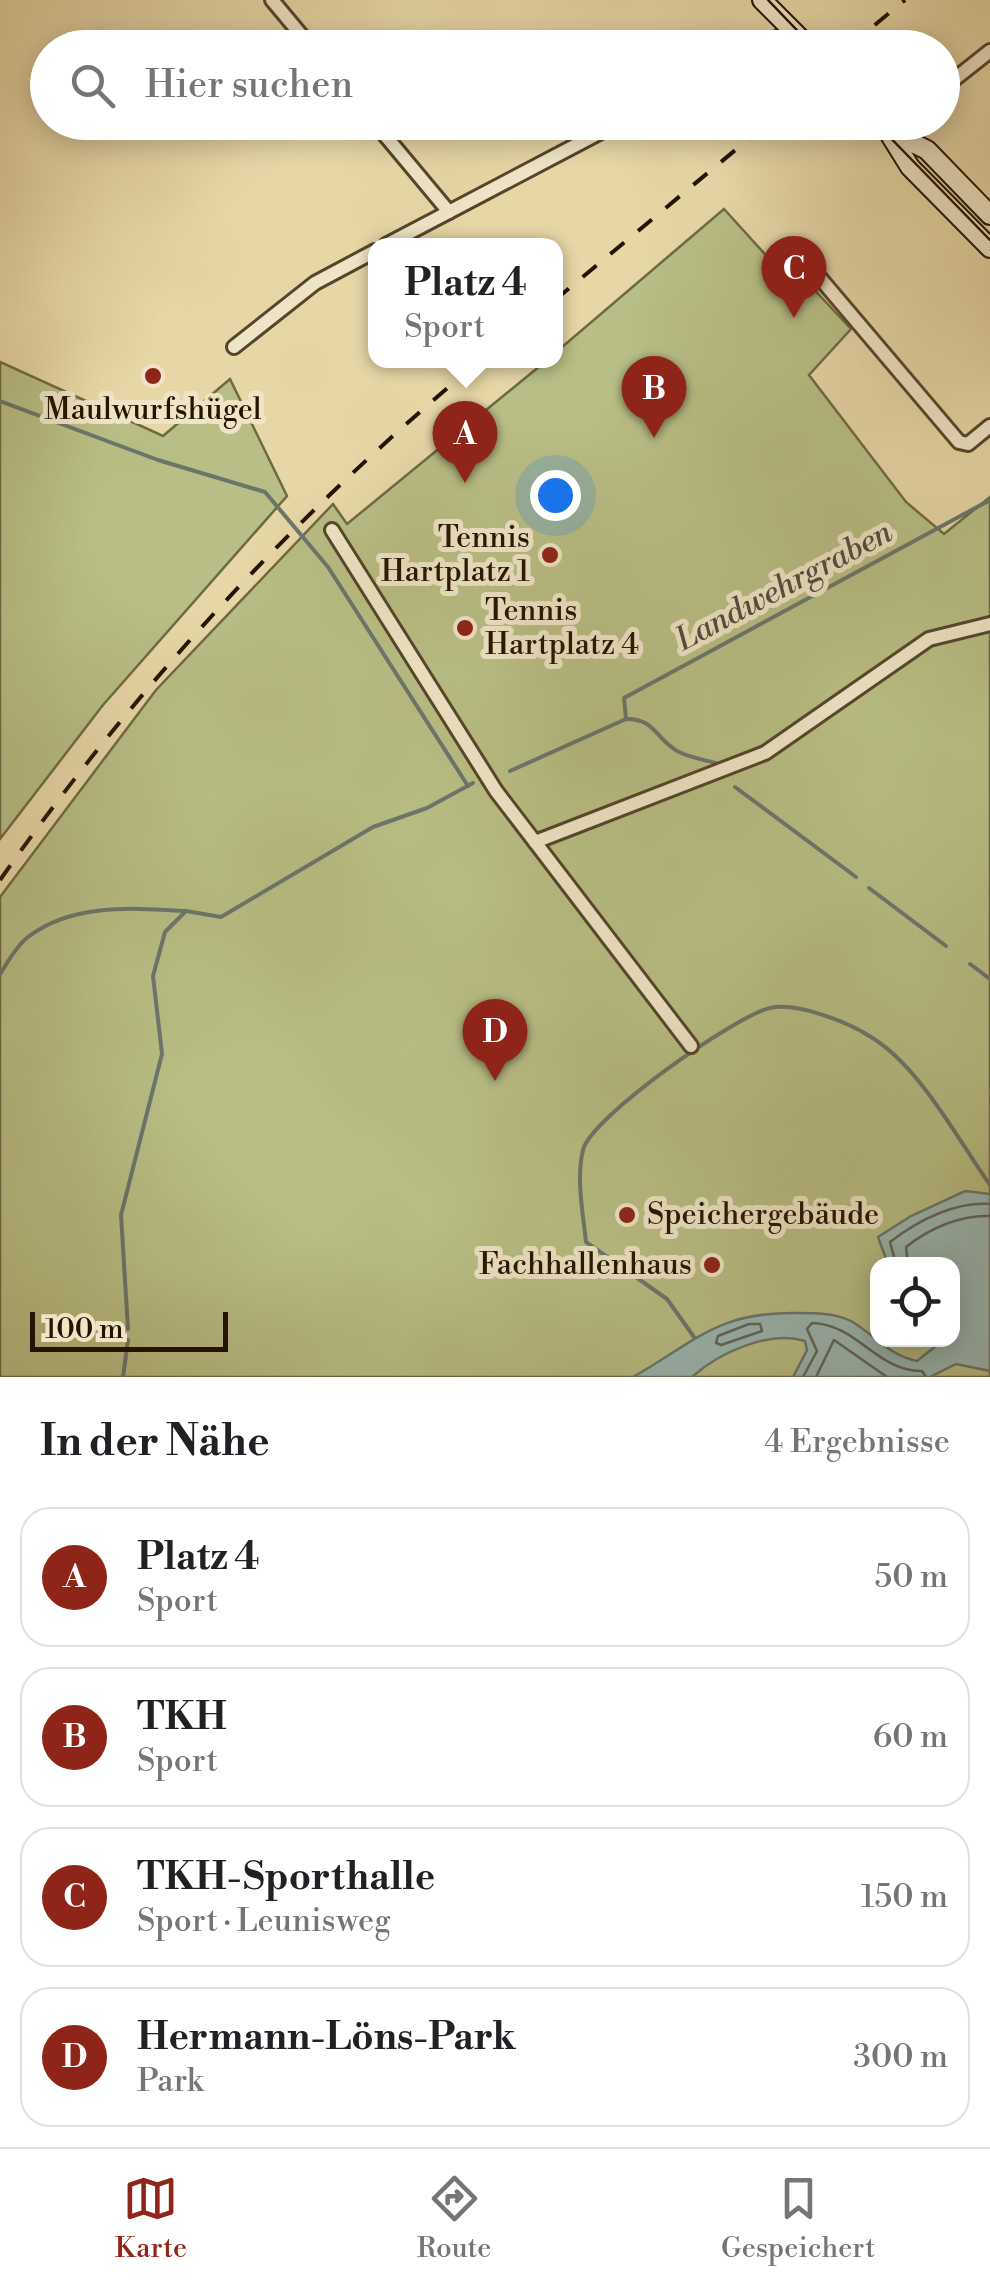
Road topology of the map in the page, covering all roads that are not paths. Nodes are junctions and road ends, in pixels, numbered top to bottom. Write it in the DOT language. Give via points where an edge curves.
graph roads {
  1 [pos="272,0"];
  2 [pos="762,0"];
  3 [pos="297,30"];
  4 [pos="792,30"];
  5 [pos="990,51"];
  6 [pos="960,75"];
  7 [pos="389,140"];
  8 [pos="586,140"];
  9 [pos="898,140"];
  10 [pos="913,140"];
  11 [pos="449,212"];
  12 [pos="990,215"];
  13 [pos="401,238"];
  14 [pos="990,248"];
  15 [pos="368,255"];
  16 [pos="796,265"];
  17 [pos="234,346"];
  18 [pos="990,426"];
  19 [pos="332,530"];
  20 [pos="990,624"];
  21 [pos="535,842"];
  22 [pos="691,1046"];
  1 -- 3 [label="street"];
  2 -- 4 [label="main road"];
  5 -- 6 [label="street"];
  7 -- 11 [label="street"];
  8 -- 11 [label="street"];
  9 -- 14 [label="main road" via="910,167"];
  10 -- 12 [label="main road"];
  11 -- 13 [label="street"];
  15 -- 17 [label="street" via="314,283"];
  16 -- 18 [label="street" via="814,272 960,442 968,444"];
  19 -- 21 [label="street"];
  20 -- 21 [label="street" via="929,639 764,753"];
  21 -- 22 [label="street"];
}
